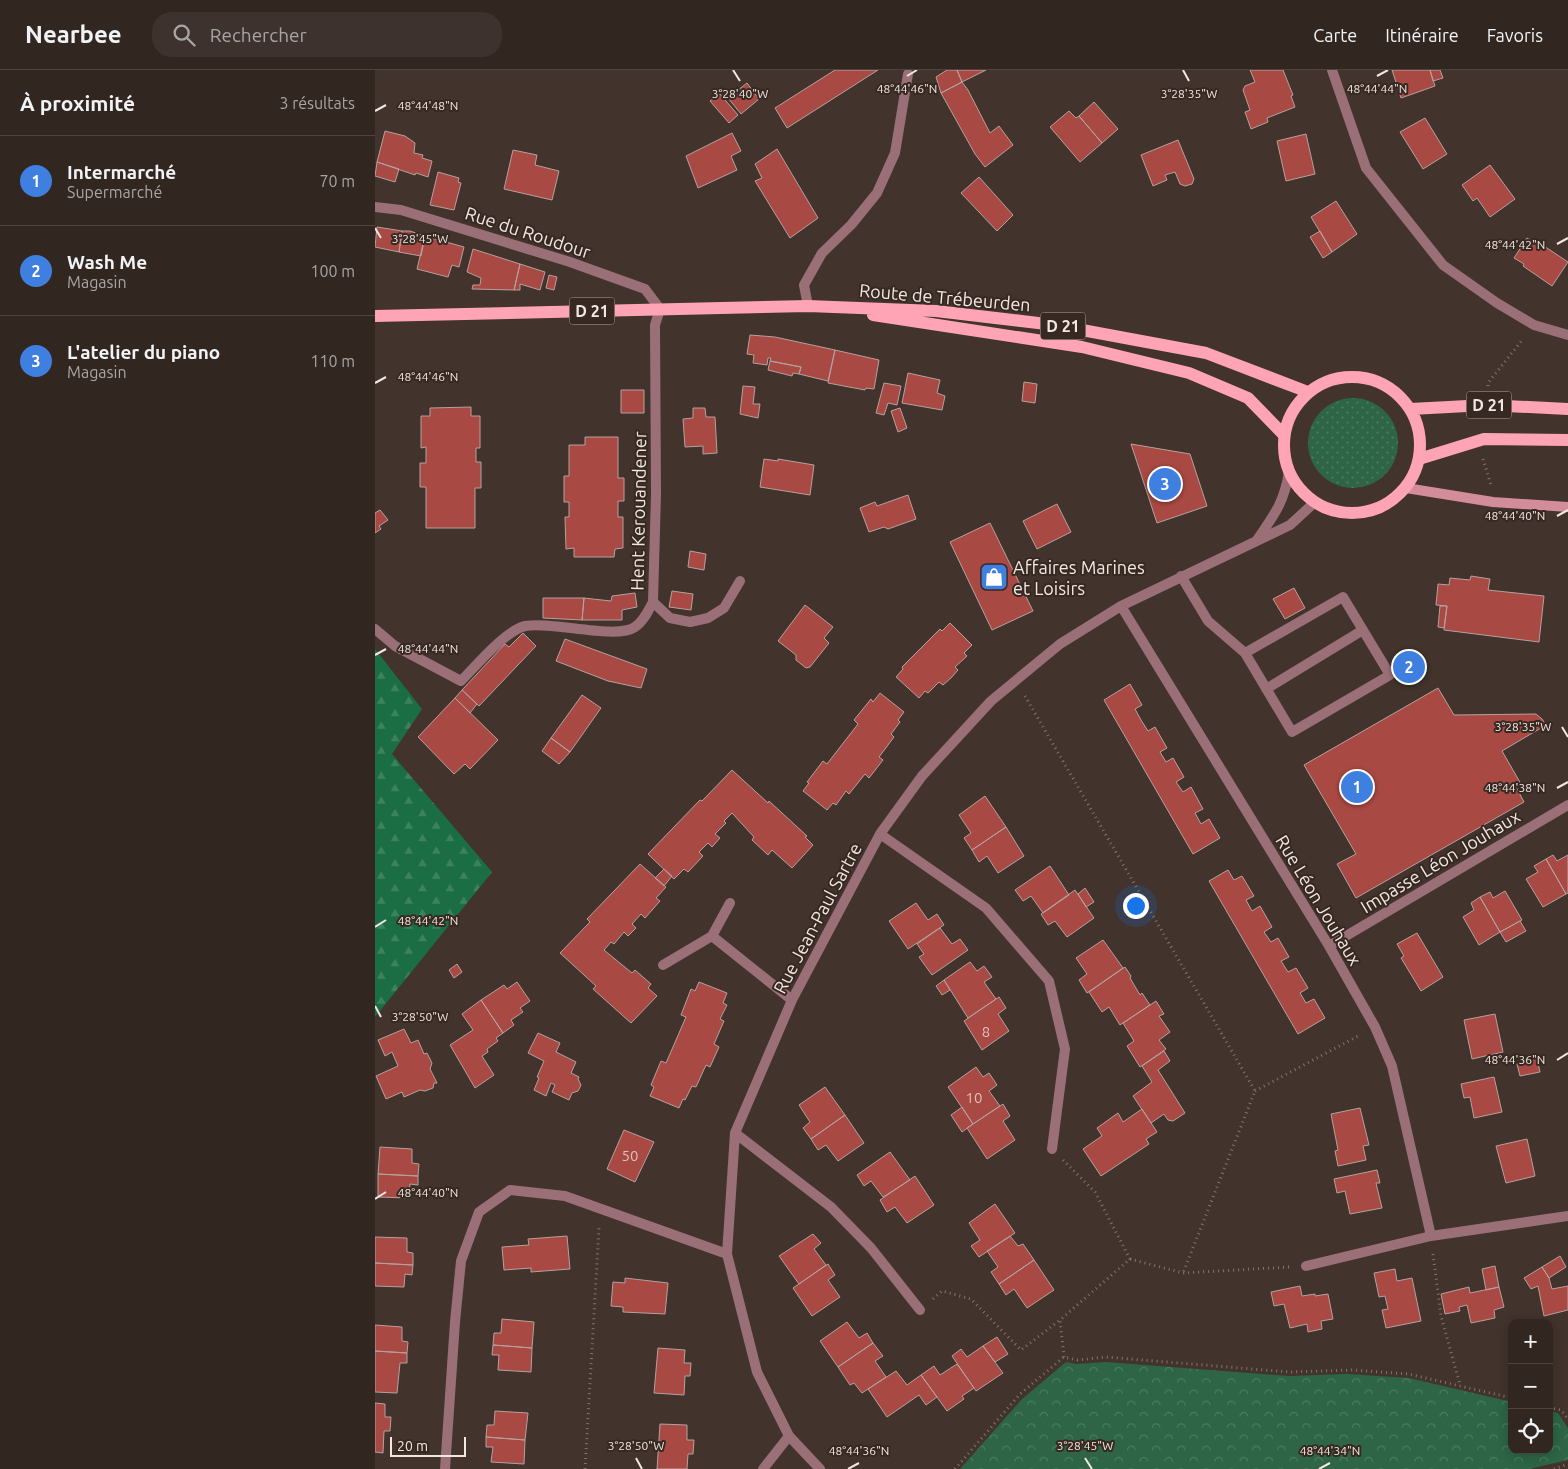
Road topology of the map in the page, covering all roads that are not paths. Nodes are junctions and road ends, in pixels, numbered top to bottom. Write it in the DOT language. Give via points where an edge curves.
graph roads {
  1 [pos="1332,70"];
  2 [pos="908,74"];
  3 [pos="375,207"];
  4 [pos="808,306"];
  5 [pos="660,309"];
  6 [pos="375,316"];
  7 [pos="1568,335"];
  8 [pos="1309,392"];
  9 [pos="1411,409"];
  10 [pos="1568,409"];
  11 [pos="1284,435"];
  12 [pos="1568,440"];
  13 [pos="1419,459"];
  14 [pos="1289,472"];
  15 [pos="1406,488"];
  16 [pos="1315,502"];
  17 [pos="1568,507"];
  18 [pos="1256,540"];
  19 [pos="1181,576"];
  20 [pos="739,581"];
  21 [pos="653,602"];
  22 [pos="1121,606"];
  23 [pos="375,629"];
  24 [pos="1363,630"];
  25 [pos="1245,654"];
  26 [pos="1266,689"];
  27 [pos="1568,805"];
  28 [pos="880,834"];
  29 [pos="730,903"];
  30 [pos="712,936"];
  31 [pos="1329,946"];
  32 [pos="663,965"];
  33 [pos="792,1000"];
  34 [pos="735,1133"];
  35 [pos="1052,1150"];
  36 [pos="1568,1216"];
  37 [pos="1431,1236"];
  38 [pos="727,1254"];
  39 [pos="1307,1266"];
  40 [pos="920,1310"];
  41 [pos="789,1436"];
  42 [pos="445,1469"];
  43 [pos="763,1469"];
  44 [pos="820,1469"];
  1 -- 7 [label="street" via="1366,168 1443,265 1511,312 1534,324"];
  2 -- 4 [label="street" via="895,153 877,193 822,253 804,285"];
  3 -- 5 [label="street, Rue du Roudour" via="401,210 570,262 645,289"];
  4 -- 5 [label="main road, Route de Trébeurden / D 21"];
  4 -- 8 [label="main road, Route de Trébeurden / D 21" via="935,310 1055,325 1206,353"];
  4 -- 11 [label="main road, Route de Trébeurden / D 21" via="1082,347 1189,373 1248,398"];
  5 -- 6 [label="main road, Route de Trébeurden / D 21"];
  5 -- 21 [label="street, Hent Kerouandener" via="655,325"];
  8 -- 9 [label="main road" via="1342,377 1366,379 1389,388"];
  8 -- 11 [label="main road" via="1295,407"];
  9 -- 10 [label="main road, D 21" via="1486,405"];
  9 -- 13 [label="main road" via="1419,427"];
  11 -- 14 [label="main road"];
  12 -- 13 [label="main road, D 21" via="1484,438"];
  13 -- 15 [label="main road"];
  14 -- 16 [label="main road" via="1295,484"];
  14 -- 18 [label="street, Rue Jean-Paul Sartre" via="1286,491 1276,512"];
  15 -- 16 [label="main road" via="1390,503 1372,510 1332,510"];
  15 -- 17 [label="main road" via="1493,502"];
  16 -- 18 [label="street, Rue Jean-Paul Sartre" via="1290,525"];
  18 -- 19 [label="street, Rue Jean-Paul Sartre"];
  19 -- 22 [label="street, Rue Jean-Paul Sartre"];
  19 -- 25 [label="street" via="1208,621"];
  20 -- 21 [label="street, Hent Kerouandener" via="724,608 708,618 690,622 670,618"];
  21 -- 23 [label="street" via="644,618 634,627 619,632 523,626 505,637 461,681 395,646"];
  22 -- 28 [label="street, Rue Jean-Paul Sartre" via="1059,644 991,701 922,776"];
  22 -- 31 [label="street, Rue Léon Jouhaux"];
  24 -- 25 [label="street" via="1343,597"];
  24 -- 26 [label="street"];
  24 -- 26 [label="street" via="1390,675 1292,732"];
  25 -- 26 [label="street"];
  27 -- 31 [label="street, Impasse Léon Jouhaux"];
  28 -- 33 [label="street, Rue Jean-Paul Sartre"];
  28 -- 35 [label="street" via="986,908 1049,981 1065,1049"];
  29 -- 30 [label="street"];
  30 -- 32 [label="street"];
  30 -- 33 [label="street"];
  31 -- 37 [label="street, Rue Léon Jouhaux" via="1375,1027 1392,1066"];
  33 -- 34 [label="street, Rue Jean-Paul Sartre"];
  34 -- 38 [label="street, Rue Jean-Paul Sartre"];
  34 -- 40 [label="street" via="831,1207 871,1248"];
  36 -- 37 [label="street"];
  37 -- 39 [label="street"];
  38 -- 41 [label="street, Rue Jean-Paul Sartre" via="757,1372"];
  38 -- 42 [label="street" via="565,1196 510,1190 479,1212 461,1261"];
  41 -- 43 [label="street"];
  41 -- 44 [label="street, Rue Jean-Paul Sartre"];
}
